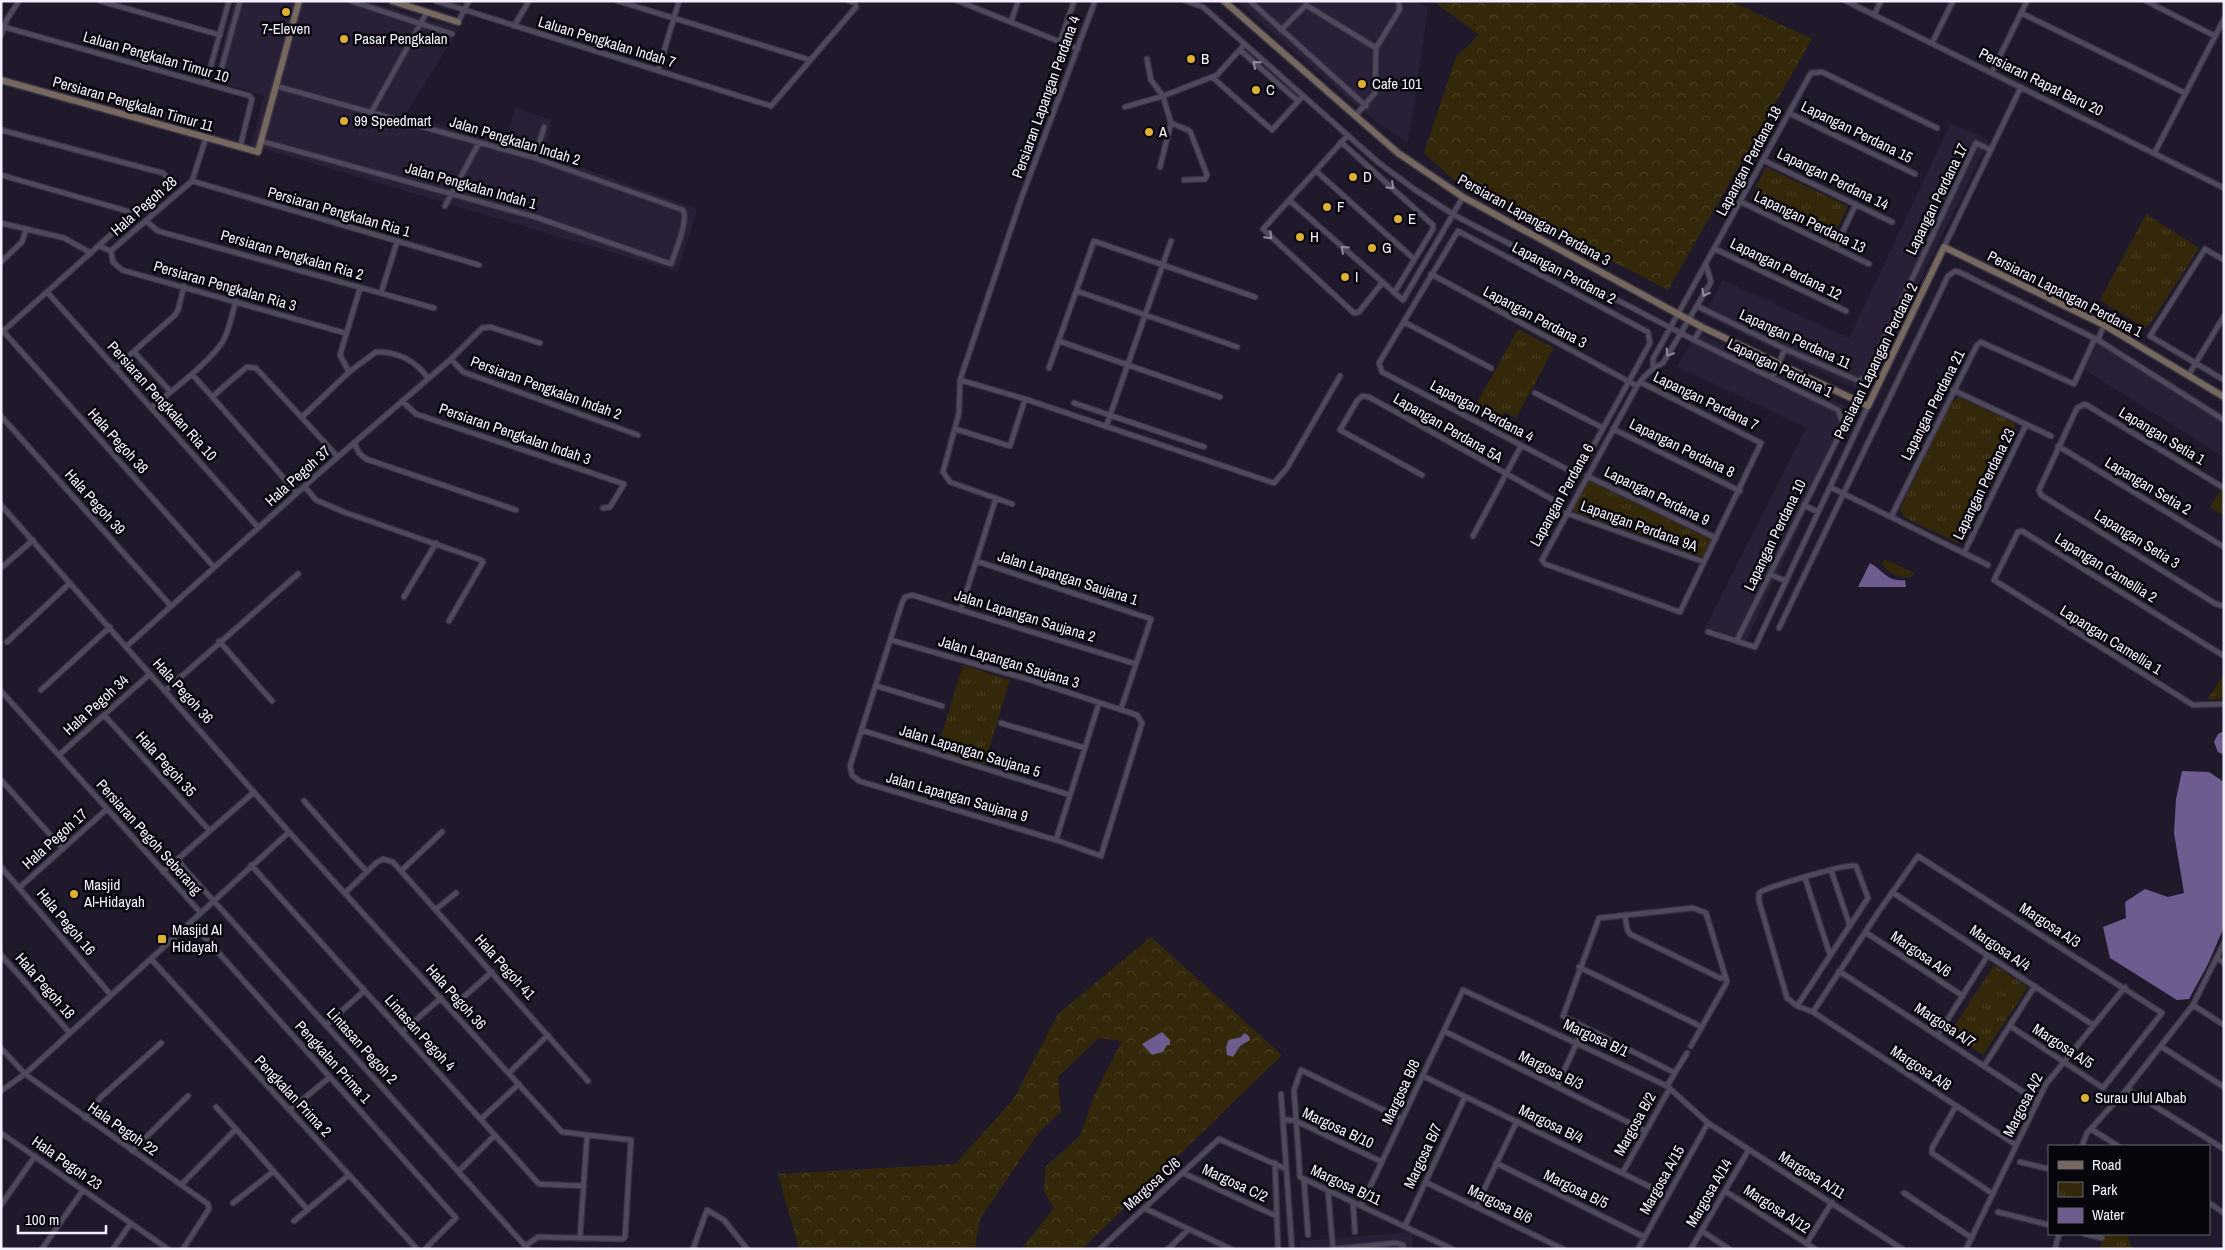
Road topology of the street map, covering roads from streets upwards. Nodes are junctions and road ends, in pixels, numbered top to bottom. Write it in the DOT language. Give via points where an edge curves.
graph roads {
  1 [pos="19,1"];
  2 [pos="100,1"];
  3 [pos="229,1"];
  4 [pos="240,1"];
  5 [pos="300,1"];
  6 [pos="351,1"];
  7 [pos="392,1"];
  8 [pos="436,1"];
  9 [pos="469,1"];
  10 [pos="529,1"];
  11 [pos="618,1"];
  12 [pos="679,1"];
  13 [pos="850,1"];
  14 [pos="958,1"];
  15 [pos="1018,1"];
  16 [pos="1074,1"];
  17 [pos="1095,1"];
  18 [pos="1186,1"];
  19 [pos="1224,1"];
  20 [pos="1250,1"];
  21 [pos="1398,1"];
  22 [pos="1846,1"];
  23 [pos="1881,1"];
  24 [pos="1953,1"];
  25 [pos="2027,1"];
  26 [pos="2146,1"];
  27 [pos="464,10"];
  28 [pos="427,12"];
  29 [pos="2021,13"];
  30 [pos="1874,15"];
  31 [pos="674,18"];
  32 [pos="2224,19"];
  33 [pos="422,22"];
  34 [pos="458,22"];
  35 [pos="1011,22"];
  36 [pos="514,26"];
  37 [pos="4,27"];
  38 [pos="1281,30"];
  39 [pos="452,34"];
  40 [pos="220,35"];
  41 [pos="1,36"];
  42 [pos="2215,36"];
  43 [pos="1060,42"];
  44 [pos="1932,43"];
  45 [pos="1245,44"];
  46 [pos="1376,48"];
  47 [pos="1078,49"];
  48 [pos="1240,50"];
  49 [pos="1147,59"];
  50 [pos="810,60"];
  51 [pos="212,63"];
  52 [pos="222,65"];
  53 [pos="658,71"];
  54 [pos="1992,72"];
  55 [pos="220,74"];
  56 [pos="1212,77"];
  57 [pos="1,80"];
  58 [pos="206,83"];
  59 [pos="276,86"];
  60 [pos="2021,87"];
  61 [pos="2185,93"];
  62 [pos="1163,96"];
  63 [pos="1303,96"];
  64 [pos="1298,101"];
  65 [pos="1366,106"];
  66 [pos="1125,107"];
  67 [pos="372,111"];
  68 [pos="1789,113"];
  69 [pos="1355,116"];
  70 [pos="1171,123"];
  71 [pos="544,127"];
  72 [pos="1938,128"];
  73 [pos="1,130"];
  74 [pos="1348,135"];
  75 [pos="206,138"];
  76 [pos="261,142"];
  77 [pos="1341,142"];
  78 [pos="479,143"];
  79 [pos="240,147"];
  80 [pos="1991,150"];
  81 [pos="2155,152"];
  82 [pos="535,158"];
  83 [pos="1763,160"];
  84 [pos="1160,167"];
  85 [pos="1316,171"];
  86 [pos="1915,174"];
  87 [pos="1,175"];
  88 [pos="1184,180"];
  89 [pos="192,181"];
  90 [pos="2224,188"];
  91 [pos="451,193"];
  92 [pos="1463,197"];
  93 [pos="1289,200"];
  94 [pos="1740,202"];
  95 [pos="1856,204"];
  96 [pos="444,206"];
  97 [pos="134,213"];
  98 [pos="1454,215"];
  99 [pos="146,221"];
  100 [pos="1892,222"];
  101 [pos="1,223"];
  102 [pos="26,230"];
  103 [pos="1171,241"];
  104 [pos="397,242"];
  105 [pos="99,246"];
  106 [pos="1944,247"];
  107 [pos="1715,248"];
  108 [pos="1835,248"];
  109 [pos="111,251"];
  110 [pos="91,253"];
  111 [pos="1414,258"];
  112 [pos="2224,260"];
  113 [pos="1,262"];
  114 [pos="671,264"];
  115 [pos="1869,264"];
  116 [pos="479,265"];
  117 [pos="1163,265"];
  118 [pos="1706,265"];
  119 [pos="1431,274"];
  120 [pos="1382,283"];
  121 [pos="184,286"];
  122 [pos="360,288"];
  123 [pos="1076,291"];
  124 [pos="47,292"];
  125 [pos="1394,293"];
  126 [pos="381,294"];
  127 [pos="1255,296"];
  128 [pos="236,302"];
  129 [pos="1698,306"];
  130 [pos="434,308"];
  131 [pos="1846,312"];
  132 [pos="1679,314"];
  133 [pos="1145,315"];
  134 [pos="2224,316"];
  135 [pos="1690,320"];
  136 [pos="1404,322"];
  137 [pos="2104,325"];
  138 [pos="1702,327"];
  139 [pos="1671,329"];
  140 [pos="2,332"];
  141 [pos="345,333"];
  142 [pos="1682,334"];
  143 [pos="2096,339"];
  144 [pos="1694,340"];
  145 [pos="1059,341"];
  146 [pos="540,343"];
  147 [pos="1237,347"];
  148 [pos="1786,349"];
  149 [pos="134,352"];
  150 [pos="451,360"];
  151 [pos="1874,360"];
  152 [pos="2195,362"];
  153 [pos="1779,364"];
  154 [pos="1127,366"];
  155 [pos="1653,367"];
  156 [pos="115,368"];
  157 [pos="1049,368"];
  158 [pos="1491,368"];
  159 [pos="350,372"];
  160 [pos="192,374"];
  161 [pos="1340,376"];
  162 [pos="2188,376"];
  163 [pos="428,378"];
  164 [pos="1772,378"];
  165 [pos="960,380"];
  166 [pos="2224,380"];
  167 [pos="1628,381"];
  168 [pos="1638,384"];
  169 [pos="1953,390"];
  170 [pos="171,392"];
  171 [pos="1535,393"];
  172 [pos="212,397"];
  173 [pos="1220,397"];
  174 [pos="2224,397"];
  175 [pos="1026,399"];
  176 [pos="402,401"];
  177 [pos="1074,403"];
  178 [pos="1868,406"];
  179 [pos="151,408"];
  180 [pos="1110,415"];
  181 [pos="1,416"];
  182 [pos="302,417"];
  183 [pos="2224,420"];
  184 [pos="2026,425"];
  185 [pos="1106,427"];
  186 [pos="1603,428"];
  187 [pos="955,429"];
  188 [pos="1613,429"];
  189 [pos="638,435"];
  190 [pos="2051,436"];
  191 [pos="1836,441"];
  192 [pos="354,442"];
  193 [pos="1521,446"];
  194 [pos="2058,446"];
  195 [pos="1204,447"];
  196 [pos="338,457"];
  197 [pos="1422,475"];
  198 [pos="1506,475"];
  199 [pos="1587,476"];
  200 [pos="305,487"];
  201 [pos="1830,487"];
  202 [pos="2224,488"];
  203 [pos="1740,491"];
  204 [pos="297,493"];
  205 [pos="1843,494"];
  206 [pos="996,498"];
  207 [pos="1557,502"];
  208 [pos="1012,504"];
  209 [pos="1,505"];
  210 [pos="1804,505"];
  211 [pos="603,508"];
  212 [pos="516,510"];
  213 [pos="1818,512"];
  214 [pos="1566,513"];
  215 [pos="1891,517"];
  216 [pos="258,527"];
  217 [pos="1473,536"];
  218 [pos="1716,538"];
  219 [pos="33,540"];
  220 [pos="436,543"];
  221 [pos="2224,547"];
  222 [pos="1964,553"];
  223 [pos="976,561"];
  224 [pos="1704,562"];
  225 [pos="1988,565"];
  226 [pos="214,567"];
  227 [pos="1,568"];
  228 [pos="298,574"];
  229 [pos="1770,574"];
  230 [pos="1995,577"];
  231 [pos="1786,581"];
  232 [pos="70,583"];
  233 [pos="404,597"];
  234 [pos="905,597"];
  235 [pos="171,606"];
  236 [pos="2224,606"];
  237 [pos="961,609"];
  238 [pos="449,620"];
  239 [pos="110,627"];
  240 [pos="1778,628"];
  241 [pos="1708,632"];
  242 [pos="891,640"];
  243 [pos="1737,640"];
  244 [pos="7,642"];
  245 [pos="219,642"];
  246 [pos="127,646"];
  247 [pos="2224,656"];
  248 [pos="1136,664"];
  249 [pos="150,674"];
  250 [pos="877,686"];
  251 [pos="40,690"];
  252 [pos="166,690"];
  253 [pos="1,691"];
  254 [pos="272,701"];
  255 [pos="1098,703"];
  256 [pos="2224,704"];
  257 [pos="942,706"];
  258 [pos="1121,709"];
  259 [pos="104,714"];
  260 [pos="1002,723"];
  261 [pos="861,730"];
  262 [pos="1085,748"];
  263 [pos="58,755"];
  264 [pos="1,780"];
  265 [pos="254,792"];
  266 [pos="1070,795"];
  267 [pos="304,801"];
  268 [pos="107,809"];
  269 [pos="209,830"];
  270 [pos="289,832"];
  271 [pos="442,832"];
  272 [pos="1056,840"];
  273 [pos="63,848"];
  274 [pos="1101,856"];
  275 [pos="178,859"];
  276 [pos="251,865"];
  277 [pos="1,867"];
  278 [pos="1831,870"];
  279 [pos="401,871"];
  280 [pos="163,872"];
  281 [pos="367,872"];
  282 [pos="1805,878"];
  283 [pos="20,888"];
  284 [pos="1892,892"];
  285 [pos="345,893"];
  286 [pos="456,893"];
  287 [pos="213,900"];
  288 [pos="436,909"];
  289 [pos="200,912"];
  290 [pos="1625,915"];
  291 [pos="191,922"];
  292 [pos="1850,926"];
  293 [pos="1866,932"];
  294 [pos="2224,943"];
  295 [pos="1,955"];
  296 [pos="1830,955"];
  297 [pos="1988,955"];
  298 [pos="2217,958"];
  299 [pos="151,959"];
  300 [pos="2224,963"];
  301 [pos="1580,967"];
  302 [pos="1839,971"];
  303 [pos="492,972"];
  304 [pos="1726,978"];
  305 [pos="2035,986"];
  306 [pos="2124,987"];
  307 [pos="1464,990"];
  308 [pos="364,991"];
  309 [pos="111,995"];
  310 [pos="1963,996"];
  311 [pos="440,998"];
  312 [pos="2193,1005"];
  313 [pos="1796,1006"];
  314 [pos="451,1008"];
  315 [pos="1813,1012"];
  316 [pos="326,1025"];
  317 [pos="2093,1025"];
  318 [pos="2224,1025"];
  319 [pos="2010,1026"];
  320 [pos="1584,1027"];
  321 [pos="1702,1027"];
  322 [pos="1444,1031"];
  323 [pos="402,1032"];
  324 [pos="70,1033"];
  325 [pos="548,1035"];
  326 [pos="1938,1036"];
  327 [pos="161,1043"];
  328 [pos="1576,1043"];
  329 [pos="1691,1046"];
  330 [pos="2162,1047"];
  331 [pos="1,1048"];
  332 [pos="1687,1053"];
  333 [pos="2063,1061"];
  334 [pos="1984,1066"];
  335 [pos="1675,1072"];
  336 [pos="509,1073"];
  337 [pos="25,1074"];
  338 [pos="1423,1076"];
  339 [pos="330,1077"];
  340 [pos="588,1081"];
  341 [pos="519,1084"];
  342 [pos="1556,1086"];
  343 [pos="1669,1087"];
  344 [pos="2224,1087"];
  345 [pos="2103,1088"];
  346 [pos="2127,1089"];
  347 [pos="1,1091"];
  348 [pos="1281,1094"];
  349 [pos="188,1096"];
  350 [pos="1464,1097"];
  351 [pos="2037,1101"];
  352 [pos="1956,1106"];
  353 [pos="216,1107"];
  354 [pos="290,1110"];
  355 [pos="85,1118"];
  356 [pos="481,1119"];
  357 [pos="1283,1119"];
  358 [pos="1402,1119"];
  359 [pos="1296,1121"];
  360 [pos="1516,1121"];
  361 [pos="1708,1123"];
  362 [pos="236,1129"];
  363 [pos="1646,1131"];
  364 [pos="2089,1131"];
  365 [pos="1,1133"];
  366 [pos="495,1135"];
  367 [pos="587,1136"];
  368 [pos="2082,1145"];
  369 [pos="2116,1145"];
  370 [pos="2016,1146"];
  371 [pos="2224,1149"];
  372 [pos="1748,1150"];
  373 [pos="132,1151"];
  374 [pos="35,1156"];
  375 [pos="1382,1162"];
  376 [pos="2020,1162"];
  377 [pos="1496,1163"];
  378 [pos="1275,1164"];
  379 [pos="1286,1169"];
  380 [pos="2048,1169"];
  381 [pos="274,1172"];
  382 [pos="458,1172"];
  383 [pos="1623,1172"];
  384 [pos="1183,1173"];
  385 [pos="349,1175"];
  386 [pos="1304,1180"];
  387 [pos="1425,1182"];
  388 [pos="181,1185"];
  389 [pos="584,1186"];
  390 [pos="83,1190"];
  391 [pos="1328,1191"];
  392 [pos="1725,1191"];
  393 [pos="1904,1193"];
  394 [pos="1993,1194"];
  395 [pos="1667,1195"];
  396 [pos="1353,1202"];
  397 [pos="1832,1202"];
  398 [pos="233,1203"];
  399 [pos="2210,1204"];
  400 [pos="1,1205"];
  401 [pos="1361,1206"];
  402 [pos="1476,1206"];
  403 [pos="1144,1208"];
  404 [pos="308,1210"];
  405 [pos="1998,1212"];
  406 [pos="2223,1212"];
  407 [pos="1276,1216"];
  408 [pos="294,1221"];
  409 [pos="131,1223"];
  410 [pos="2048,1225"];
  411 [pos="1405,1226"];
  412 [pos="1188,1230"];
  413 [pos="1702,1231"];
  414 [pos="1355,1232"];
  415 [pos="1308,1235"];
  416 [pos="2059,1235"];
  417 [pos="2089,1235"];
  418 [pos="580,1237"];
  419 [pos="1644,1237"];
  420 [pos="1972,1238"];
  421 [pos="2102,1238"];
  422 [pos="1807,1244"];
  423 [pos="527,1247"];
  424 [pos="42,1249"];
  425 [pos="113,1249"];
  426 [pos="168,1249"];
  427 [pos="183,1249"];
  428 [pos="416,1249"];
  429 [pos="425,1249"];
  430 [pos="693,1249"];
  431 [pos="748,1249"];
  432 [pos="1100,1249"];
  433 [pos="1168,1249"];
  434 [pos="1231,1249"];
  435 [pos="1278,1249"];
  436 [pos="1292,1249"];
  437 [pos="1333,1249"];
  438 [pos="1404,1249"];
  439 [pos="1452,1249"];
  440 [pos="1563,1249"];
  441 [pos="1638,1249"];
  442 [pos="1691,1249"];
  443 [pos="1730,1249"];
  444 [pos="1815,1249"];
  445 [pos="1902,1249"];
  446 [pos="1966,1249"];
  447 [pos="2055,1249"];
  1 -- 37 [label="street"];
  2 -- 40 [label="street"];
  3 -- 40 [label="street"];
  4 -- 52 [label="street"];
  5 -- 59 [label="street"];
  6 -- 33 [label="street"];
  7 -- 28 [label="street"];
  8 -- 27 [label="street, Laluan Pengkalan Indah 7"];
  9 -- 27 [label="street"];
  10 -- 36 [label="street"];
  11 -- 31 [label="street"];
  12 -- 31 [label="street"];
  13 -- 50 [label="street" via="856,3 856,7"];
  14 -- 35 [label="street"];
  15 -- 35 [label="street"];
  16 -- 43 [label="street"];
  17 -- 47 [label="street, Persiaran Lapangan Perdana 4"];
  18 -- 45 [label="street" via="1203,7"];
  19 -- 69 [label="street, Persiaran Lapangan Perdana 3"];
  20 -- 38 [label="street"];
  21 -- 46 [label="street" via="1400,9"];
  22 -- 30 [label="street, Persiaran Rapat Baru 20"];
  23 -- 30 [label="street"];
  24 -- 44 [label="street"];
  25 -- 29 [label="street"];
  26 -- 42 [label="street"];
  27 -- 34 [label="street"];
  27 -- 36 [label="street, Laluan Pengkalan Indah 7"];
  28 -- 33 [label="street"];
  28 -- 34 [label="street"];
  29 -- 54 [label="street"];
  29 -- 61 [label="street"];
  30 -- 44 [label="street, Persiaran Rapat Baru 20"];
  31 -- 50 [label="street"];
  31 -- 53 [label="street"];
  32 -- 42 [label="street"];
  33 -- 39 [label="street"];
  33 -- 67 [label="street"];
  35 -- 43 [label="street"];
  36 -- 53 [label="street, Laluan Pengkalan Indah 7"];
  37 -- 41 [label="street"];
  37 -- 58 [label="street, Laluan Pengkalan Timur 10"];
  38 -- 46 [label="street" via="1306,5"];
  38 -- 65 [label="street"];
  40 -- 51 [label="street"];
  42 -- 61 [label="street"];
  43 -- 47 [label="street"];
  44 -- 54 [label="street, Persiaran Rapat Baru 20"];
  45 -- 48 [label="street"];
  45 -- 63 [label="street"];
  46 -- 65 [label="street" via="1376,90"];
  47 -- 165 [label="street, Persiaran Lapangan Perdana 4" via="1020,202"];
  48 -- 56 [label="street"];
  64 -- 48 [label="street, one-way"];
  49 -- 62 [label="street" via="1151,80"];
  50 -- 53 [label="street, Laluan Pengkalan Indah 7" via="771,106"];
  51 -- 52 [label="street"];
  51 -- 58 [label="street"];
  52 -- 55 [label="street"];
  54 -- 60 [label="street, Persiaran Rapat Baru 20"];
  56 -- 62 [label="street"];
  56 -- 64 [label="street" via="1272,130"];
  57 -- 75 [label="street, Persiaran Pengkalan Timur 11"];
  58 -- 79 [label="street, Laluan Pengkalan Timur 10" via="252,98"];
  59 -- 67 [label="street, Jalan Pengkalan Indah 2"];
  59 -- 76 [label="street"];
  60 -- 80 [label="street, Persiaran Lapangan Perdana 2"];
  60 -- 81 [label="street, Persiaran Rapat Baru 20"];
  61 -- 81 [label="street"];
  62 -- 66 [label="street"];
  62 -- 70 [label="street"];
  63 -- 64 [label="street"];
  63 -- 74 [label="street"];
  65 -- 69 [label="street"];
  67 -- 78 [label="street, Jalan Pengkalan Indah 2"];
  68 -- 72 [label="street, Lapangan Perdana 18" via="1809,76 1816,71"];
  68 -- 83 [label="street, Lapangan Perdana 18"];
  68 -- 86 [label="street, Lapangan Perdana 15"];
  69 -- 92 [label="street, Persiaran Lapangan Perdana 3" via="1398,153"];
  70 -- 84 [label="street"];
  70 -- 88 [label="street" via="1190,131 1207,175 1205,179"];
  71 -- 82 [label="street"];
  73 -- 97 [label="street" via="163,173 170,178 164,189"];
  74 -- 77 [label="street"];
  74 -- 98 [label="street" via="1379,163"];
  75 -- 79 [label="street, Persiaran Pengkalan Timur 11"];
  75 -- 89 [label="street, Hala Pegoh 28"];
  76 -- 79 [label="street, Persiaran Pengkalan Timur 11" via="258,152"];
  76 -- 91 [label="street, Jalan Pengkalan Indah 1"];
  77 -- 85 [label="street"];
  77 -- 111 [label="street, one-way" via="1433,225"];
  78 -- 82 [label="street, Jalan Pengkalan Indah 2"];
  78 -- 91 [label="street"];
  80 -- 106 [label="street, Persiaran Lapangan Perdana 2"];
  80 -- 151 [label="street, Lapangan Perdana 17" via="1976,143"];
  81 -- 90 [label="street, Persiaran Rapat Baru 20"];
  82 -- 114 [label="street, Jalan Pengkalan Indah 2" via="683,210 685,213"];
  83 -- 94 [label="street, Lapangan Perdana 18"];
  83 -- 95 [label="street, Lapangan Perdana 14"];
  85 -- 93 [label="street"];
  85 -- 111 [label="street"];
  87 -- 97 [label="street"];
  89 -- 99 [label="street, Hala Pegoh 28"];
  89 -- 104 [label="street, Persiaran Pengkalan Ria 1"];
  91 -- 96 [label="street"];
  91 -- 114 [label="street, Jalan Pengkalan Indah 1" via="535,217"];
  92 -- 98 [label="street"];
  92 -- 132 [label="street, Persiaran Lapangan Perdana 3"];
  120 -- 93 [label="street, one-way"];
  93 -- 120 [label="street, one-way" via="1263,231 1352,312 1359,312"];
  94 -- 107 [label="street, Lapangan Perdana 18"];
  94 -- 108 [label="street, Lapangan Perdana 13"];
  95 -- 100 [label="street, Lapangan Perdana 14"];
  95 -- 108 [label="street"];
  97 -- 105 [label="street"];
  98 -- 125 [label="street" via="1403,300"];
  98 -- 139 [label="street, Lapangan Perdana 1"];
  99 -- 109 [label="street, Hala Pegoh 28"];
  99 -- 122 [label="street, Persiaran Pengkalan Ria 2" via="158,231"];
  101 -- 102 [label="street"];
  102 -- 110 [label="street" via="64,238"];
  102 -- 113 [label="street" via="22,242"];
  103 -- 117 [label="street"];
  104 -- 116 [label="street, Persiaran Pengkalan Ria 1"];
  104 -- 126 [label="street"];
  105 -- 109 [label="street, Hala Pegoh 28"];
  105 -- 110 [label="street"];
  106 -- 137 [label="street, Persiaran Lapangan Perdana 1"];
  106 -- 178 [label="street, Persiaran Lapangan Perdana 2"];
  107 -- 118 [label="street, Lapangan Perdana 18"];
  107 -- 131 [label="street, Lapangan Perdana 12"];
  108 -- 115 [label="street, Lapangan Perdana 13"];
  109 -- 121 [label="street, Persiaran Pengkalan Ria 3" via="113,262 122,270"];
  110 -- 124 [label="street"];
  111 -- 125 [label="street"];
  112 -- 152 [label="street" via="2205,248 2150,336"];
  117 -- 123 [label="street" via="1094,242"];
  117 -- 127 [label="street"];
  117 -- 133 [label="street"];
  118 -- 129 [label="street, one-way" via="1711,282"];
  118 -- 132 [label="street, Lapangan Perdana 18"];
  119 -- 136 [label="street"];
  119 -- 167 [label="street, Lapangan Perdana 3"];
  119 -- 167 [label="street, Lapangan Perdana 2" via="1458,231 1648,332 1650,343"];
  120 -- 125 [label="street"];
  121 -- 128 [label="street, Persiaran Pengkalan Ria 3"];
  121 -- 149 [label="street" via="175,315"];
  122 -- 126 [label="street, Persiaran Pengkalan Ria 2"];
  122 -- 141 [label="street"];
  123 -- 133 [label="street"];
  123 -- 145 [label="street"];
  124 -- 140 [label="street"];
  124 -- 156 [label="street, Persiaran Pengkalan Ria 10"];
  126 -- 130 [label="street, Persiaran Pengkalan Ria 2"];
  128 -- 141 [label="street, Persiaran Pengkalan Ria 3"];
  128 -- 160 [label="street" via="224,339"];
  129 -- 135 [label="street"];
  129 -- 148 [label="street, Lapangan Perdana 11"];
  132 -- 135 [label="street, Persiaran Lapangan Perdana 3"];
  132 -- 139 [label="street, Lapangan Perdana 18"];
  133 -- 147 [label="street"];
  133 -- 154 [label="street"];
  134 -- 152 [label="street"];
  135 -- 138 [label="street, Persiaran Lapangan Perdana 3"];
  135 -- 142 [label="street, Lapangan Perdana 6"];
  136 -- 158 [label="street"];
  136 -- 193 [label="street, Lapangan Perdana 4" via="1379,363 1382,372"];
  137 -- 143 [label="street"];
  137 -- 162 [label="street, Persiaran Lapangan Perdana 1"];
  138 -- 144 [label="street"];
  138 -- 153 [label="street, Persiaran Lapangan Perdana 3"];
  139 -- 142 [label="street, Lapangan Perdana 1"];
  139 -- 155 [label="street, Lapangan Perdana 6" via="1653,359"];
  140 -- 226 [label="street, Hala Pegoh 38"];
  141 -- 159 [label="street" via="340,355"];
  142 -- 144 [label="street, Lapangan Perdana 1"];
  142 -- 155 [label="street, Lapangan Perdana 6, one-way" via="1663,363"];
  143 -- 169 [label="street, Lapangan Perdana 21" via="2074,384 1982,342 1973,351"];
  143 -- 183 [label="street"];
  143 -- 205 [label="street" via="1959,272 1952,273"];
  144 -- 164 [label="street, Lapangan Perdana 1"];
  145 -- 154 [label="street"];
  145 -- 157 [label="street"];
  146 -- 150 [label="street, Hala Pegoh 37" via="486,326"];
  148 -- 151 [label="street, Lapangan Perdana 11" via="1860,381"];
  148 -- 153 [label="street"];
  149 -- 156 [label="street"];
  149 -- 170 [label="street"];
  150 -- 163 [label="street, Hala Pegoh 37"];
  150 -- 189 [label="street, Persiaran Pengkalan Indah 2" via="463,372"];
  152 -- 162 [label="street"];
  152 -- 166 [label="street"];
  153 -- 164 [label="street"];
  153 -- 178 [label="street, Persiaran Lapangan Perdana 3"];
  154 -- 173 [label="street"];
  154 -- 180 [label="street"];
  155 -- 168 [label="street, Lapangan Perdana 6"];
  156 -- 179 [label="street, Persiaran Pengkalan Ria 10"];
  159 -- 163 [label="street" via="371,354 383,351 413,362"];
  159 -- 182 [label="street"];
  160 -- 170 [label="street"];
  160 -- 172 [label="street"];
  161 -- 185 [label="street" via="1287,468 1274,483"];
  162 -- 174 [label="street, Persiaran Lapangan Perdana 1"];
  163 -- 176 [label="street, Hala Pegoh 37"];
  164 -- 191 [label="street, Lapangan Perdana 1" via="1838,410 1844,426"];
  165 -- 175 [label="street"];
  165 -- 187 [label="street, Persiaran Lapangan Perdana 4"];
  167 -- 168 [label="street, Lapangan Perdana 3"];
  167 -- 186 [label="street"];
  168 -- 188 [label="street, Lapangan Perdana 6"];
  168 -- 203 [label="street, Lapangan Perdana 7" via="1761,443"];
  169 -- 184 [label="street"];
  169 -- 215 [label="street, Lapangan Perdana 21"];
  170 -- 179 [label="street"];
  171 -- 186 [label="street"];
  172 -- 182 [label="street" via="247,367 256,368"];
  172 -- 204 [label="street"];
  175 -- 185 [label="street"];
  175 -- 187 [label="street" via="1010,446"];
  176 -- 192 [label="street, Hala Pegoh 37"];
  176 -- 211 [label="street, Persiaran Pengkalan Indah 3" via="416,414 624,484 610,506"];
  177 -- 180 [label="street"];
  178 -- 201 [label="street, Persiaran Lapangan Perdana 2"];
  179 -- 216 [label="street, Persiaran Pengkalan Ria 10"];
  180 -- 185 [label="street"];
  180 -- 195 [label="street"];
  181 -- 235 [label="street, Hala Pegoh 39"];
  182 -- 196 [label="street"];
  184 -- 190 [label="street"];
  184 -- 222 [label="street, Lapangan Perdana 23"];
  186 -- 193 [label="street, Lapangan Perdana 4" via="1576,474"];
  187 -- 206 [label="street, Persiaran Lapangan Perdana 4" via="944,472 950,482"];
  188 -- 199 [label="street, Lapangan Perdana 6"];
  188 -- 203 [label="street, Lapangan Perdana 8"];
  191 -- 210 [label="street, Lapangan Perdana 10"];
  192 -- 196 [label="street, Hala Pegoh 37"];
  192 -- 212 [label="street" via="366,459"];
  193 -- 198 [label="street"];
  194 -- 202 [label="street, Lapangan Setia 1" via="2078,405 2088,405"];
  194 -- 221 [label="street, Lapangan Setia 2"];
  194 -- 236 [label="street, Lapangan Setia 3" via="2038,490 2042,495"];
  196 -- 200 [label="street, Hala Pegoh 37"];
  197 -- 198 [label="street, Lapangan Perdana 5A" via="1340,430 1362,396"];
  198 -- 207 [label="street, Lapangan Perdana 5A"];
  198 -- 217 [label="street"];
  199 -- 214 [label="street, Lapangan Perdana 6"];
  199 -- 218 [label="street, Lapangan Perdana 9"];
  200 -- 204 [label="street, Hala Pegoh 37"];
  200 -- 220 [label="street" via="316,500"];
  201 -- 205 [label="street"];
  201 -- 213 [label="street, Persiaran Lapangan Perdana 2"];
  203 -- 218 [label="street"];
  204 -- 216 [label="street, Hala Pegoh 37"];
  205 -- 215 [label="street"];
  205 -- 240 [label="street"];
  206 -- 208 [label="street, Persiaran Lapangan Perdana 4"];
  206 -- 223 [label="street"];
  209 -- 219 [label="street, Hala Pegoh 36"];
  210 -- 213 [label="street"];
  210 -- 229 [label="street, Lapangan Perdana 10"];
  213 -- 231 [label="street, Persiaran Lapangan Perdana 2"];
  214 -- 224 [label="street, Lapangan Perdana 9A"];
  214 -- 224 [label="street, Lapangan Perdana 6" via="1542,558 1543,563 1680,612"];
  215 -- 222 [label="street"];
  216 -- 226 [label="street, Hala Pegoh 37"];
  218 -- 224 [label="street"];
  219 -- 227 [label="street"];
  219 -- 232 [label="street, Hala Pegoh 36"];
  220 -- 233 [label="street"];
  220 -- 238 [label="street" via="483,562"];
  222 -- 225 [label="street"];
  223 -- 237 [label="street"];
  223 -- 248 [label="street, Jalan Lapangan Saujana 1" via="1151,619"];
  226 -- 235 [label="street, Hala Pegoh 37"];
  228 -- 245 [label="street"];
  229 -- 231 [label="street"];
  229 -- 243 [label="street, Lapangan Perdana 10"];
  230 -- 247 [label="street, Lapangan Camellia 2" via="2018,532 2022,531"];
  230 -- 256 [label="street, Lapangan Camellia 1" via="1995,582 2193,705"];
  231 -- 243 [label="street, Persiaran Lapangan Perdana 2" via="1755,647"];
  232 -- 239 [label="street, Hala Pegoh 36"];
  232 -- 244 [label="street"];
  234 -- 237 [label="street, Jalan Lapangan Saujana 2" via="912,595"];
  234 -- 242 [label="street, Jalan Lapangan Saujana 9"];
  235 -- 246 [label="street, Hala Pegoh 37"];
  237 -- 248 [label="street, Jalan Lapangan Saujana 2"];
  239 -- 246 [label="street, Hala Pegoh 36"];
  239 -- 251 [label="street"];
  241 -- 243 [label="street"];
  242 -- 250 [label="street, Jalan Lapangan Saujana 9"];
  242 -- 255 [label="street, Jalan Lapangan Saujana 3"];
  245 -- 252 [label="street"];
  245 -- 254 [label="street"];
  246 -- 249 [label="street, Hala Pegoh 36"];
  248 -- 258 [label="street"];
  249 -- 252 [label="street, Hala Pegoh 36"];
  249 -- 259 [label="street, Hala Pegoh 34"];
  250 -- 257 [label="street"];
  250 -- 261 [label="street, Jalan Lapangan Saujana 9"];
  252 -- 265 [label="street, Hala Pegoh 36"];
  253 -- 263 [label="street, Persiaran Pegoh Seberang"];
  255 -- 258 [label="street, Jalan Lapangan Saujana 3"];
  255 -- 262 [label="street"];
  258 -- 274 [label="street, Jalan Lapangan Saujana 3" via="1137,715 1142,723"];
  259 -- 263 [label="street, Hala Pegoh 34"];
  259 -- 269 [label="street, Hala Pegoh 35"];
  260 -- 262 [label="street"];
  261 -- 266 [label="street, Jalan Lapangan Saujana 5"];
  261 -- 272 [label="street, Jalan Lapangan Saujana 9" via="850,766 852,776 859,782"];
  262 -- 266 [label="street"];
  263 -- 268 [label="street, Persiaran Pegoh Seberang"];
  264 -- 273 [label="street"];
  265 -- 269 [label="street"];
  265 -- 270 [label="street, Hala Pegoh 36"];
  266 -- 272 [label="street"];
  267 -- 281 [label="street"];
  268 -- 273 [label="street, Hala Pegoh 17"];
  268 -- 280 [label="street, Persiaran Pegoh Seberang"];
  269 -- 275 [label="street"];
  270 -- 276 [label="street"];
  270 -- 285 [label="street, Hala Pegoh 36"];
  271 -- 279 [label="street"];
  272 -- 274 [label="street, Jalan Lapangan Saujana 9"];
  273 -- 283 [label="street, Hala Pegoh 17"];
  275 -- 280 [label="street"];
  275 -- 287 [label="street, Lintasan Pegoh 2"];
  276 -- 287 [label="street"];
  276 -- 308 [label="street, Lintasan Pegoh 4"];
  277 -- 283 [label="street, Hala Pegoh 16"];
  278 -- 282 [label="street"];
  278 -- 292 [label="street"];
  278 -- 292 [label="street" via="1856,866 1868,895"];
  279 -- 281 [label="street" via="393,862 383,859"];
  279 -- 288 [label="street, Hala Pegoh 41"];
  280 -- 289 [label="street, Persiaran Pegoh Seberang"];
  281 -- 285 [label="street"];
  282 -- 296 [label="street"];
  282 -- 313 [label="street" via="1762,890 1758,896 1787,998"];
  283 -- 309 [label="street, Hala Pegoh 16"];
  284 -- 293 [label="street"];
  284 -- 297 [label="street, Margosa A/4"];
  284 -- 306 [label="street, Margosa A/3" via="1918,856"];
  285 -- 311 [label="street, Hala Pegoh 36"];
  286 -- 288 [label="street"];
  287 -- 289 [label="street"];
  287 -- 316 [label="street, Lintasan Pegoh 2"];
  288 -- 303 [label="street, Hala Pegoh 41"];
  289 -- 291 [label="street, Persiaran Pegoh Seberang"];
  290 -- 301 [label="street" via="1598,918"];
  290 -- 304 [label="street" via="1626,930 1630,934"];
  290 -- 304 [label="street" via="1693,908 1703,911"];
  291 -- 299 [label="street, Persiaran Pegoh Seberang"];
  291 -- 339 [label="street, Pengkalan Prima 1"];
  292 -- 296 [label="street"];
  293 -- 302 [label="street"];
  293 -- 310 [label="street, Margosa A/6"];
  294 -- 298 [label="street"];
  295 -- 324 [label="street, Hala Pegoh 18"];
  296 -- 313 [label="street"];
  297 -- 305 [label="street, Margosa A/4"];
  297 -- 310 [label="street"];
  298 -- 300 [label="street"];
  298 -- 312 [label="street"];
  299 -- 309 [label="street, Persiaran Pegoh Seberang"];
  299 -- 354 [label="street, Pengkalan Prima 2"];
  301 -- 320 [label="street" via="1563,1014"];
  301 -- 321 [label="street"];
  302 -- 315 [label="street"];
  302 -- 326 [label="street, Margosa A/7"];
  303 -- 314 [label="street"];
  303 -- 325 [label="street, Hala Pegoh 41"];
  304 -- 321 [label="street" via="1725,987"];
  305 -- 317 [label="street, Margosa A/4"];
  305 -- 319 [label="street"];
  306 -- 317 [label="street, Margosa A/2"];
  306 -- 345 [label="street, Margosa A/3" via="2162,1013"];
  307 -- 322 [label="street, Margosa B/8"];
  307 -- 328 [label="street, Margosa B/1"];
  308 -- 316 [label="street"];
  308 -- 323 [label="street, Lintasan Pegoh 4"];
  309 -- 324 [label="street, Persiaran Pegoh Seberang"];
  310 -- 326 [label="street"];
  311 -- 314 [label="street, Hala Pegoh 36"];
  311 -- 323 [label="street"];
  312 -- 318 [label="street"];
  312 -- 330 [label="street"];
  313 -- 315 [label="street, Margosa A/8"];
  314 -- 336 [label="street, Hala Pegoh 36"];
  315 -- 352 [label="street, Margosa A/8"];
  316 -- 382 [label="street, Lintasan Pegoh 2"];
  317 -- 333 [label="street, Margosa A/2"];
  319 -- 333 [label="street, Margosa A/5"];
  319 -- 334 [label="street"];
  320 -- 328 [label="street"];
  320 -- 335 [label="street"];
  321 -- 329 [label="street"];
  322 -- 338 [label="street, Margosa B/8"];
  322 -- 342 [label="street, Margosa B/3"];
  323 -- 356 [label="street, Lintasan Pegoh 4"];
  324 -- 337 [label="street, Persiaran Pegoh Seberang"];
  325 -- 336 [label="street"];
  325 -- 340 [label="street, Hala Pegoh 41"];
  326 -- 334 [label="street, Margosa A/7"];
  327 -- 355 [label="street" via="101,1097"];
  328 -- 342 [label="street"];
  328 -- 343 [label="street, Margosa B/1"];
  330 -- 344 [label="street"];
  330 -- 346 [label="street"];
  331 -- 337 [label="street, Hala Pegoh 22"];
  332 -- 335 [label="street, Margosa B/2"];
  333 -- 345 [label="street, Margosa A/5"];
  333 -- 351 [label="street, Margosa A/2"];
  334 -- 351 [label="street, Margosa A/7"];
  335 -- 343 [label="street, Margosa B/2"];
  336 -- 341 [label="street, Hala Pegoh 36"];
  337 -- 347 [label="street, Persiaran Pegoh Seberang"];
  337 -- 355 [label="street, Hala Pegoh 22"];
  338 -- 350 [label="street, Margosa B/4"];
  338 -- 358 [label="street, Margosa B/8"];
  339 -- 354 [label="street"];
  339 -- 429 [label="street, Pengkalan Prima 1" via="456,1218"];
  341 -- 356 [label="street"];
  341 -- 367 [label="street, Hala Pegoh 36" via="562,1132"];
  342 -- 363 [label="street, Margosa B/3"];
  343 -- 361 [label="street, Margosa B/1"];
  343 -- 363 [label="street, Margosa B/2"];
  346 -- 364 [label="street"];
  346 -- 371 [label="street"];
  348 -- 357 [label="street"];
  349 -- 373 [label="street"];
  350 -- 360 [label="street, Margosa B/4"];
  350 -- 387 [label="street, Margosa B/7"];
  351 -- 370 [label="street, Margosa A/2"];
  352 -- 370 [label="street, Margosa A/8"];
  352 -- 394 [label="street" via="1932,1152"];
  353 -- 362 [label="street"];
  354 -- 385 [label="street, Pengkalan Prima 2"];
  355 -- 373 [label="street, Hala Pegoh 22"];
  356 -- 366 [label="street, Lintasan Pegoh 4"];
  357 -- 359 [label="street, Margosa B/10"];
  357 -- 379 [label="street"];
  358 -- 359 [label="street, Margosa B/11" via="1301,1070 1294,1090"];
  358 -- 375 [label="street, Margosa B/8"];
  359 -- 375 [label="street, Margosa B/10"];
  359 -- 386 [label="street, Margosa B/11" via="1300,1178"];
  360 -- 377 [label="street"];
  360 -- 383 [label="street, Margosa B/4"];
  361 -- 372 [label="street, Margosa A/11"];
  361 -- 395 [label="street, Margosa A/15"];
  362 -- 381 [label="street"];
  362 -- 388 [label="street"];
  363 -- 383 [label="street, Margosa B/2"];
  364 -- 368 [label="street"];
  364 -- 369 [label="street"];
  365 -- 374 [label="street, Hala Pegoh 23"];
  366 -- 382 [label="street"];
  366 -- 389 [label="street, Lintasan Pegoh 4" via="538,1184"];
  367 -- 389 [label="street"];
  367 -- 418 [label="street, Hala Pegoh 36" via="631,1140 627,1234 623,1239"];
  370 -- 394 [label="street, Margosa A/2"];
  372 -- 392 [label="street, Margosa A/14"];
  372 -- 397 [label="street, Margosa A/11"];
  373 -- 388 [label="street, Hala Pegoh 22"];
  374 -- 390 [label="street, Hala Pegoh 23"];
  374 -- 400 [label="street"];
  375 -- 401 [label="street, Margosa B/8"];
  376 -- 380 [label="street"];
  377 -- 402 [label="street"];
  377 -- 419 [label="street, Margosa B/5"];
  378 -- 379 [label="street"];
  378 -- 384 [label="street, Margosa C/6" via="1221,1138"];
  378 -- 407 [label="street"];
  379 -- 436 [label="street"];
  381 -- 398 [label="street"];
  381 -- 404 [label="street"];
  382 -- 423 [label="street, Lintasan Pegoh 2"];
  383 -- 395 [label="street, Margosa B/4"];
  384 -- 403 [label="street, Margosa C/6"];
  384 -- 407 [label="street, Margosa C/2"];
  385 -- 404 [label="street"];
  385 -- 428 [label="street, Pengkalan Prima 2"];
  386 -- 391 [label="street, Margosa B/11"];
  386 -- 415 [label="street"];
  387 -- 402 [label="street, Margosa B/6"];
  387 -- 411 [label="street, Margosa B/7"];
  388 -- 427 [label="street, Hala Pegoh 22" via="208,1204 209,1209"];
  389 -- 418 [label="street"];
  390 -- 409 [label="street, Hala Pegoh 23"];
  390 -- 424 [label="street"];
  391 -- 396 [label="street, Margosa B/11"];
  391 -- 437 [label="street"];
  392 -- 413 [label="street, Margosa A/14"];
  392 -- 422 [label="street, Margosa A/12"];
  393 -- 420 [label="street"];
  394 -- 420 [label="street, Margosa A/2"];
  395 -- 419 [label="street, Margosa A/15"];
  396 -- 401 [label="street, Margosa B/11"];
  396 -- 414 [label="street"];
  397 -- 422 [label="street"];
  397 -- 445 [label="street, Margosa A/11"];
  399 -- 406 [label="street"];
  401 -- 411 [label="street, Margosa B/11"];
  402 -- 440 [label="street, Margosa B/6"];
  403 -- 412 [label="street"];
  403 -- 432 [label="street, Margosa C/6"];
  404 -- 408 [label="street"];
  405 -- 410 [label="street"];
  407 -- 435 [label="street"];
  409 -- 425 [label="street"];
  409 -- 426 [label="street, Hala Pegoh 23"];
  411 -- 439 [label="street, Margosa B/11"];
  412 -- 433 [label="street"];
  412 -- 434 [label="street"];
  413 -- 442 [label="street, Margosa A/14"];
  413 -- 443 [label="street"];
  416 -- 447 [label="street"];
  417 -- 421 [label="street"];
  418 -- 423 [label="street" via="538,1237"];
  419 -- 441 [label="street, Margosa A/15"];
  420 -- 446 [label="street, Margosa A/2"];
  422 -- 444 [label="street, Margosa A/12"];
  430 -- 431 [label="street" via="707,1210 724,1220"];
  437 -- 438 [label="street" via="1396,1243 1403,1245"];
}
